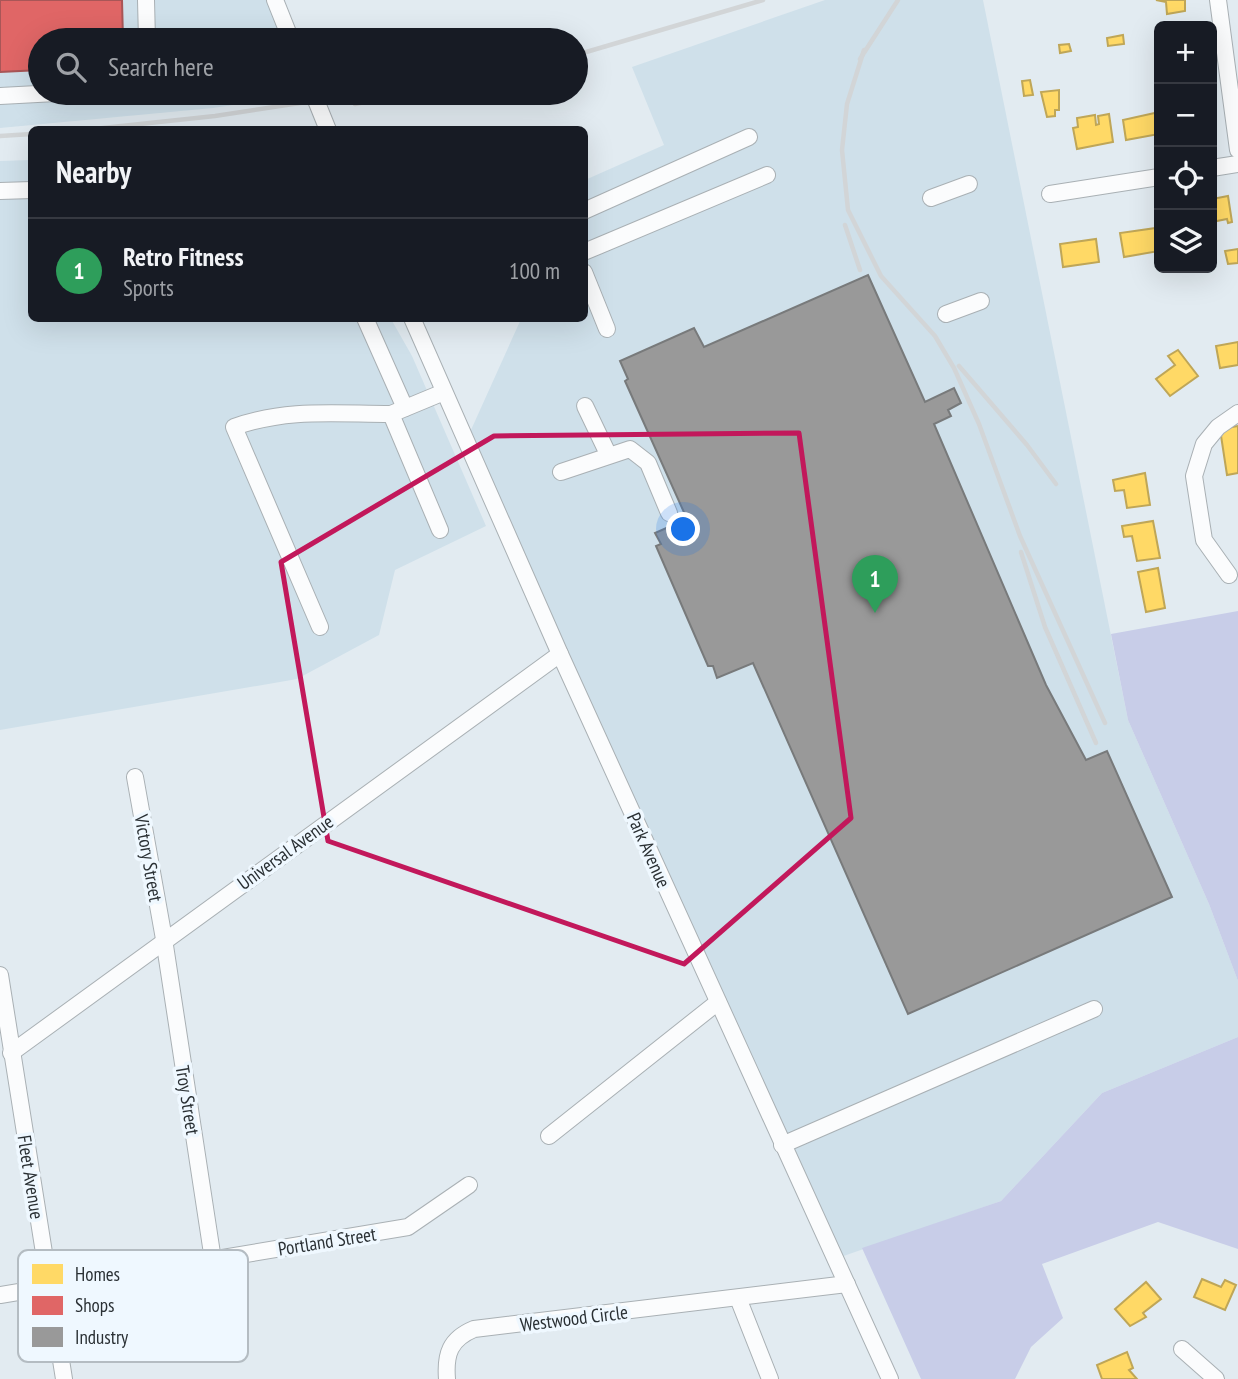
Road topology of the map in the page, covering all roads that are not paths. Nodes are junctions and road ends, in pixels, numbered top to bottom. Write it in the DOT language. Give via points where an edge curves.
graph roads {
  1 [pos="146,0"];
  2 [pos="275,0"];
  3 [pos="1218,0"];
  4 [pos="147,28"];
  5 [pos="286,28"];
  6 [pos="28,94"];
  7 [pos="0,96"];
  8 [pos="318,105"];
  9 [pos="326,126"];
  10 [pos="749,136"];
  11 [pos="1238,150"];
  12 [pos="1238,164"];
  13 [pos="1217,167"];
  14 [pos="767,175"];
  15 [pos="1154,178"];
  16 [pos="969,184"];
  17 [pos="28,190"];
  18 [pos="0,191"];
  19 [pos="1050,194"];
  20 [pos="931,198"];
  21 [pos="588,209"];
  22 [pos="588,250"];
  23 [pos="588,282"];
  24 [pos="981,301"];
  25 [pos="946,314"];
  26 [pos="366,322"];
  27 [pos="414,322"];
  28 [pos="607,329"];
  29 [pos="444,391"];
  30 [pos="586,406"];
  31 [pos="398,411"];
  32 [pos="1238,413"];
  33 [pos="608,454"];
  34 [pos="561,472"];
  35 [pos="669,513"];
  36 [pos="440,530"];
  37 [pos="1229,575"];
  38 [pos="320,627"];
  39 [pos="560,654"];
  40 [pos="135,777"];
  41 [pos="164,939"];
  42 [pos="0,975"];
  43 [pos="718,1002"];
  44 [pos="1094,1009"];
  45 [pos="10,1053"];
  46 [pos="549,1136"];
  47 [pos="782,1145"];
  48 [pos="469,1185"];
  49 [pos="43,1250"];
  50 [pos="211,1250"];
  51 [pos="248,1254"];
  52 [pos="847,1284"];
  53 [pos="18,1292"];
  54 [pos="0,1295"];
  55 [pos="738,1298"];
  56 [pos="1182,1349"];
  57 [pos="447,1379"];
  58 [pos="770,1379"];
  59 [pos="890,1379"];
  60 [pos="1216,1379"];
  1 -- 4 [label="street"];
  2 -- 5 [label="street"];
  3 -- 11 [label="street"];
  6 -- 7 [label="street"];
  8 -- 9 [label="street, bridge"];
  10 -- 21 [label="street"];
  12 -- 13 [label="street"];
  14 -- 22 [label="street"];
  15 -- 19 [label="street"];
  16 -- 20 [label="street"];
  17 -- 18 [label="street"];
  23 -- 28 [label="street"];
  24 -- 25 [label="street"];
  26 -- 31 [label="street"];
  27 -- 29 [label="street, Park Avenue"];
  29 -- 31 [label="street"];
  29 -- 39 [label="street, Park Avenue"];
  30 -- 33 [label="street"];
  31 -- 36 [label="street"];
  31 -- 38 [label="street" via="285,413 234,427"];
  32 -- 37 [label="street" via="1203,444 1194,475 1204,540"];
  33 -- 34 [label="street"];
  33 -- 35 [label="street" via="630,449 641,454"];
  39 -- 41 [label="street, Universal Avenue"];
  39 -- 43 [label="street, Park Avenue"];
  40 -- 41 [label="street, Victory Street"];
  41 -- 45 [label="street, Universal Avenue"];
  41 -- 50 [label="street, Troy Street"];
  42 -- 45 [label="street, Fleet Avenue"];
  43 -- 46 [label="street"];
  43 -- 47 [label="street, Park Avenue"];
  44 -- 47 [label="street"];
  45 -- 49 [label="street, Fleet Avenue"];
  47 -- 52 [label="street, Park Avenue"];
  48 -- 51 [label="street, Portland Street" via="408,1227"];
  52 -- 55 [label="street, Westwood Circle"];
  52 -- 59 [label="street, Park Avenue"];
  53 -- 54 [label="street, Portland Street"];
  55 -- 57 [label="street, Westwood Circle" via="474,1329 449,1349"];
  55 -- 58 [label="street"];
  56 -- 60 [label="street"];
}
